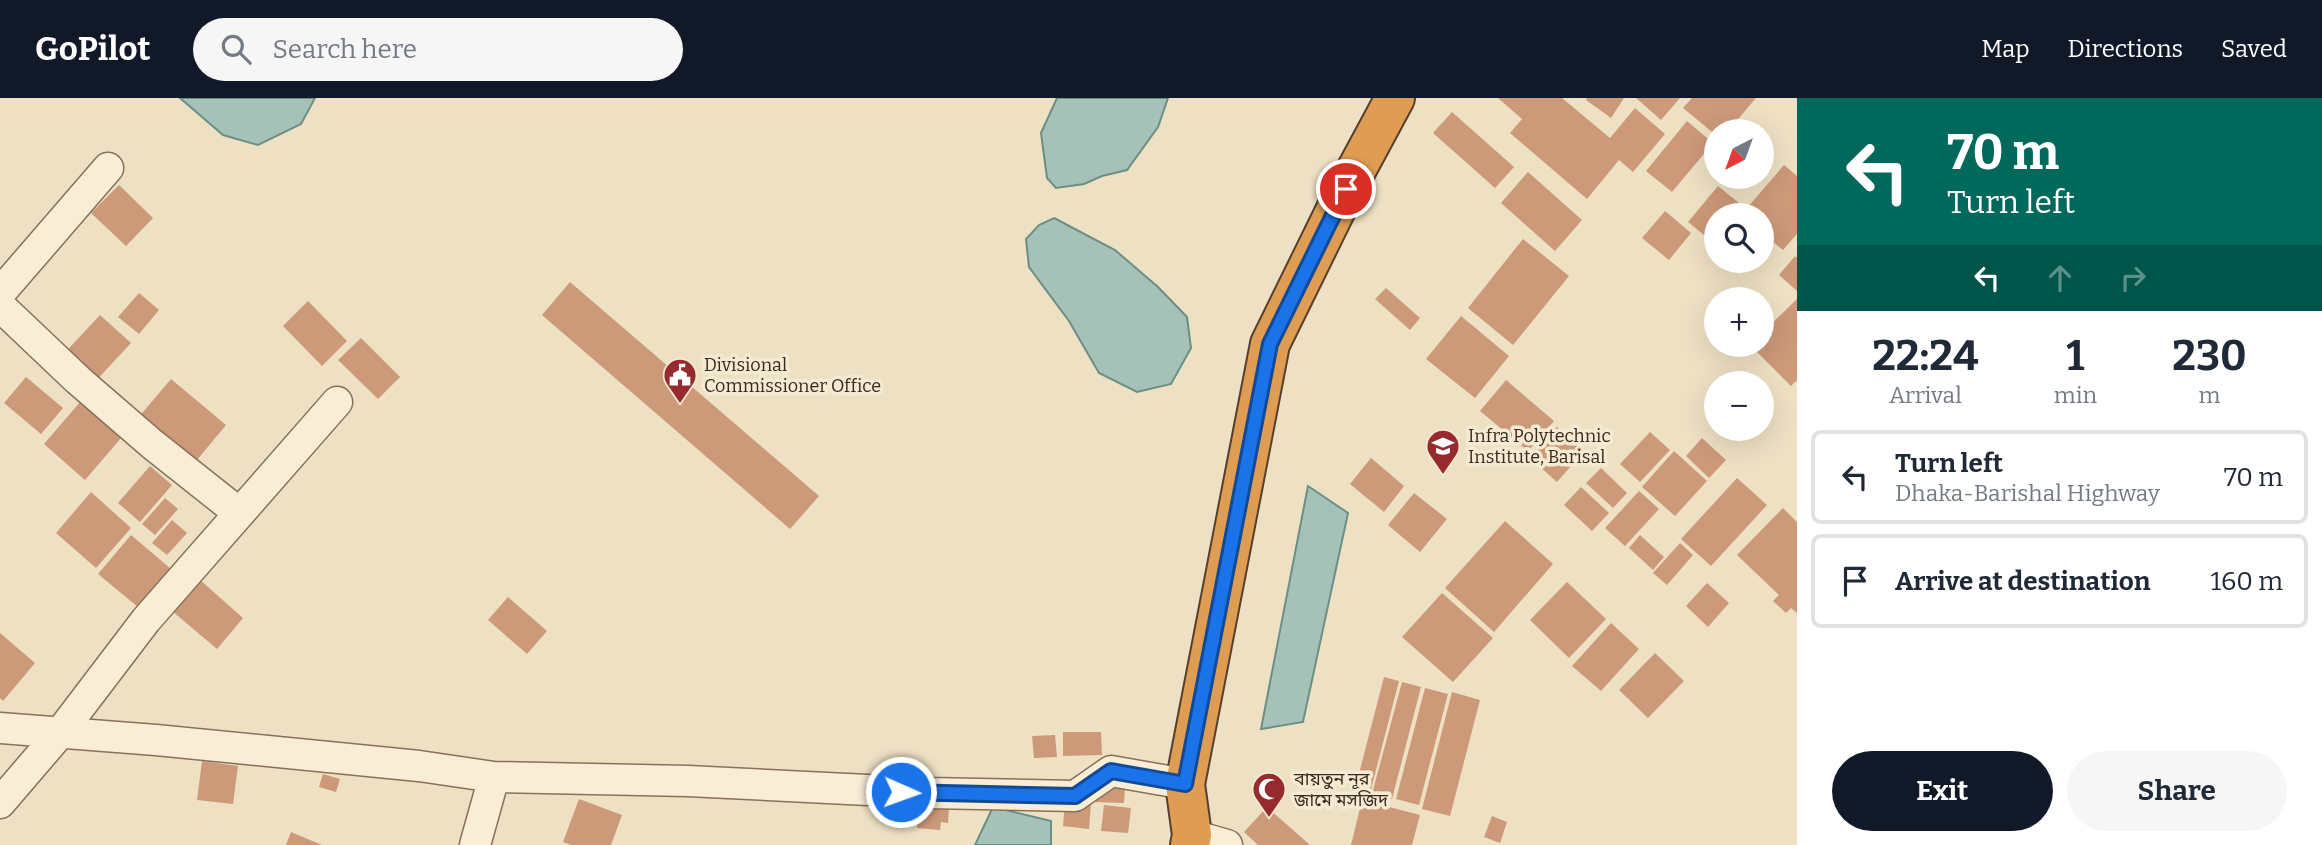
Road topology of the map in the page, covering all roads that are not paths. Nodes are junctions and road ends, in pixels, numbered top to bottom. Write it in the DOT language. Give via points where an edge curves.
graph roads {
  1 [pos="1395,98"];
  2 [pos="108,168"];
  3 [pos="0,293"];
  4 [pos="0,306"];
  5 [pos="337,402"];
  6 [pos="239,513"];
  7 [pos="0,728"];
  8 [pos="60,733"];
  9 [pos="494,777"];
  10 [pos="1185,784"];
  11 [pos="0,803"];
  12 [pos="1203,842"];
  13 [pos="475,845"];
  1 -- 10 [label="highway" via="1270,344"];
  2 -- 3 [label="street"];
  4 -- 6 [label="street" via="78,380"];
  5 -- 6 [label="street"];
  6 -- 8 [label="street" via="146,620"];
  7 -- 8 [label="street"];
  8 -- 9 [label="street" via="406,764"];
  8 -- 11 [label="street"];
  9 -- 10 [label="street" via="1075,796 1111,771"];
  9 -- 13 [label="street"];
  10 -- 12 [label="highway"];
}
